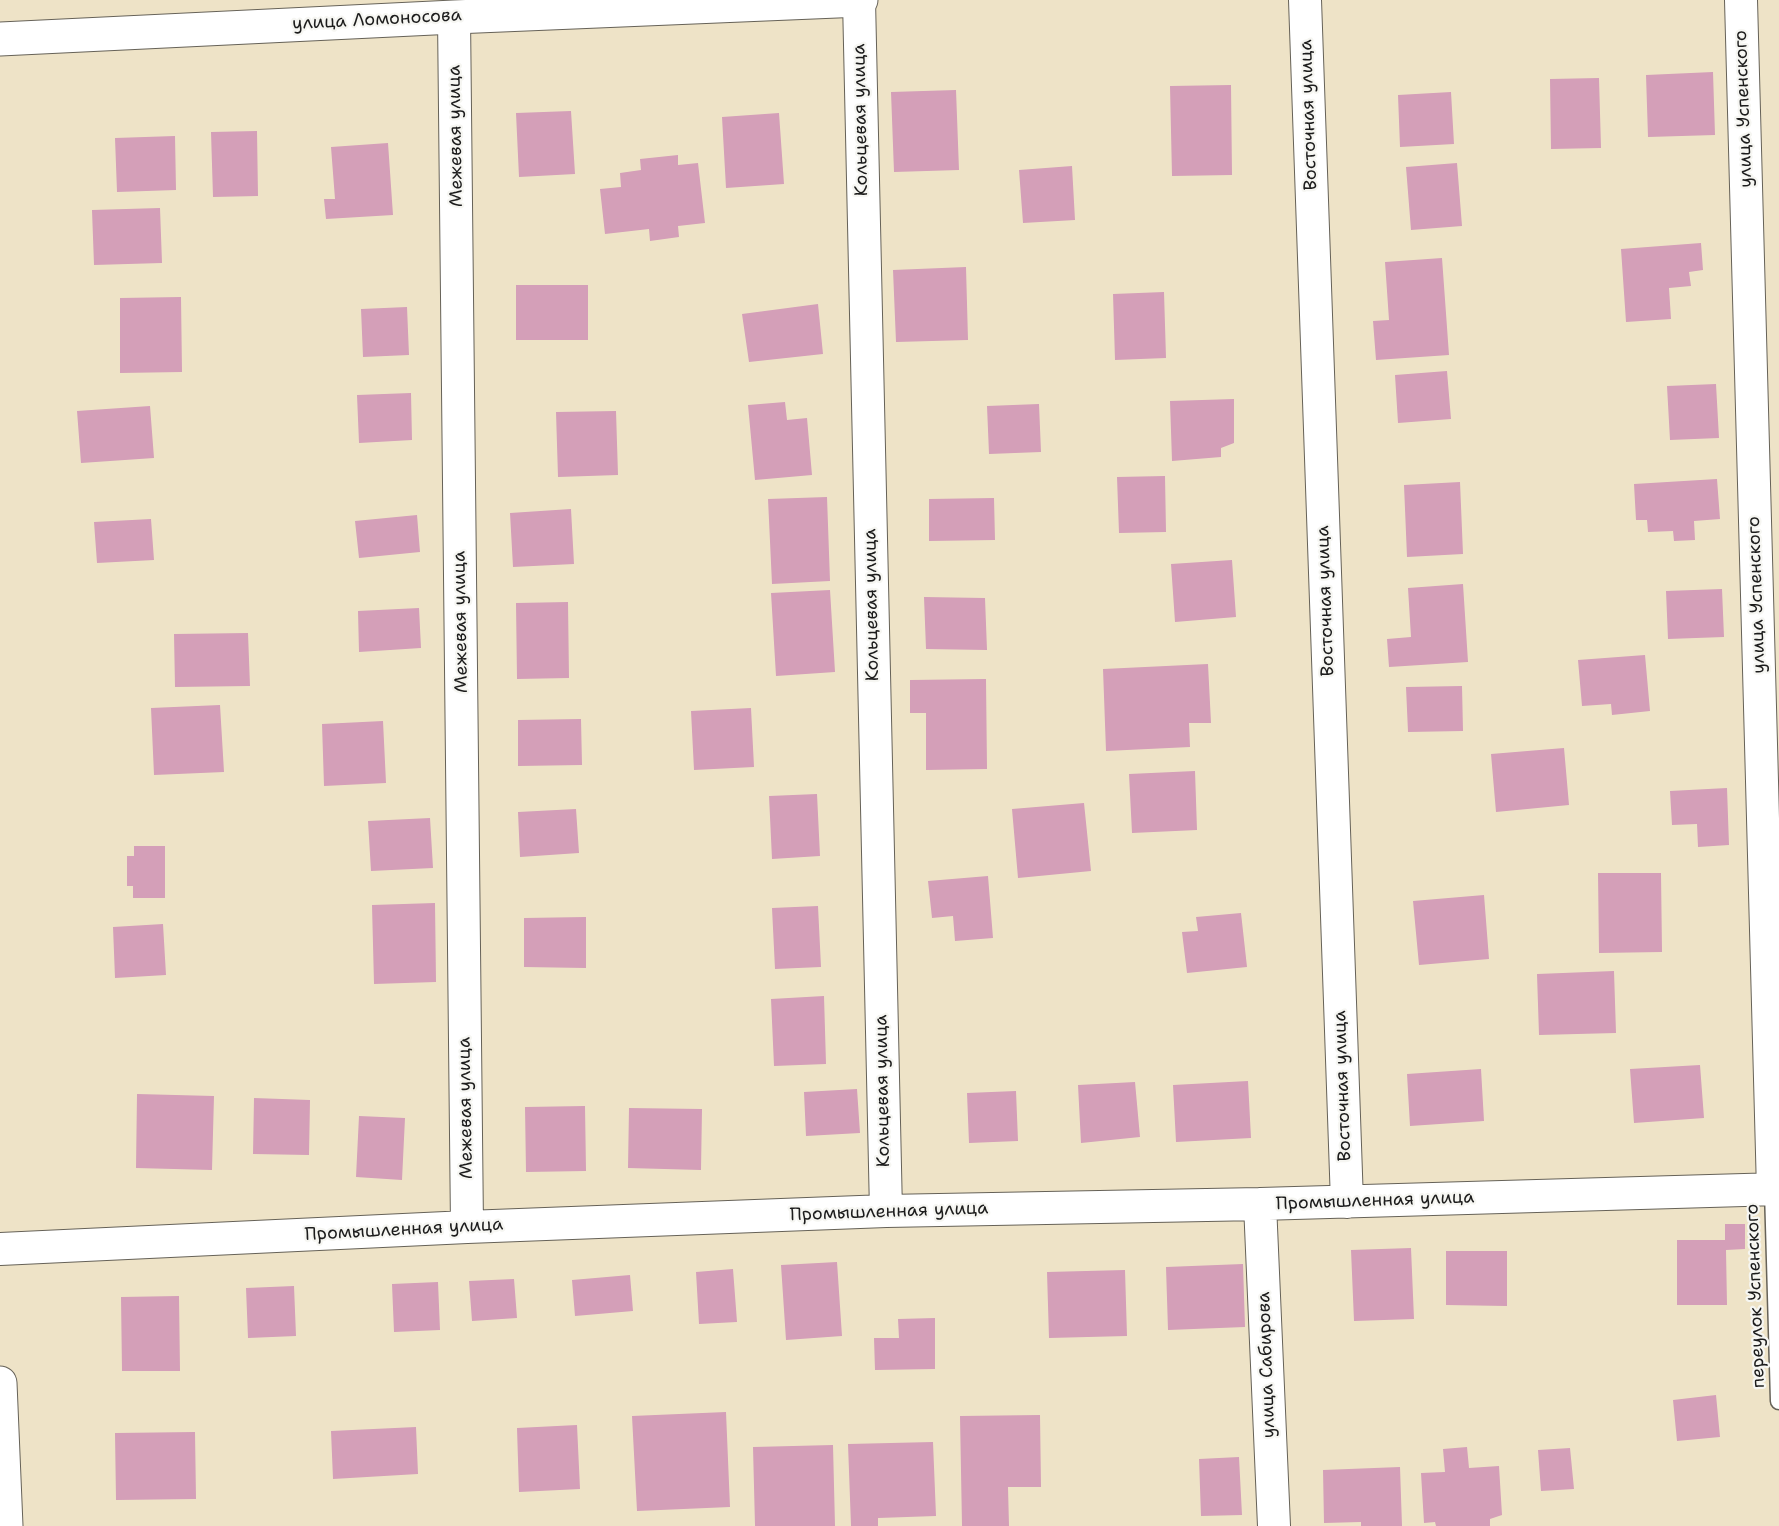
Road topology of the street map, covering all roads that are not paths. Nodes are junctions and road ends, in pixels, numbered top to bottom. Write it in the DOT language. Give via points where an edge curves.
graph roads {
  1 [pos="860,0"];
  2 [pos="1305,0"];
  3 [pos="1741,0"];
  4 [pos="630,5"];
  5 [pos="454,16"];
  6 [pos="0,39"];
  7 [pos="1776,1190"];
  8 [pos="1347,1202"];
  9 [pos="1260,1204"];
  10 [pos="886,1210"];
  11 [pos="468,1227"];
  12 [pos="0,1249"];
  13 [pos="0,1383"];
  14 [pos="1779,1401"];
  15 [pos="6,1526"];
  16 [pos="1274,1526"];
  1 -- 4 [label="street, улица Ломоносова"];
  1 -- 10 [label="street, Кольцевая улица"];
  2 -- 8 [label="street, Восточная улица"];
  3 -- 7 [label="street, улица Успенского"];
  4 -- 5 [label="street, улица Ломоносова"];
  5 -- 6 [label="street, улица Ломоносова"];
  5 -- 11 [label="street, Межевая улица"];
  7 -- 8 [label="street, Промышленная улица"];
  7 -- 14 [label="lane, переулок Успенского"];
  8 -- 9 [label="street, Промышленная улица"];
  9 -- 10 [label="street, Промышленная улица"];
  9 -- 16 [label="street, улица Сабирова"];
  10 -- 11 [label="street, Промышленная улица"];
  11 -- 12 [label="street, Промышленная улица"];
  13 -- 15 [label="street"];
}
